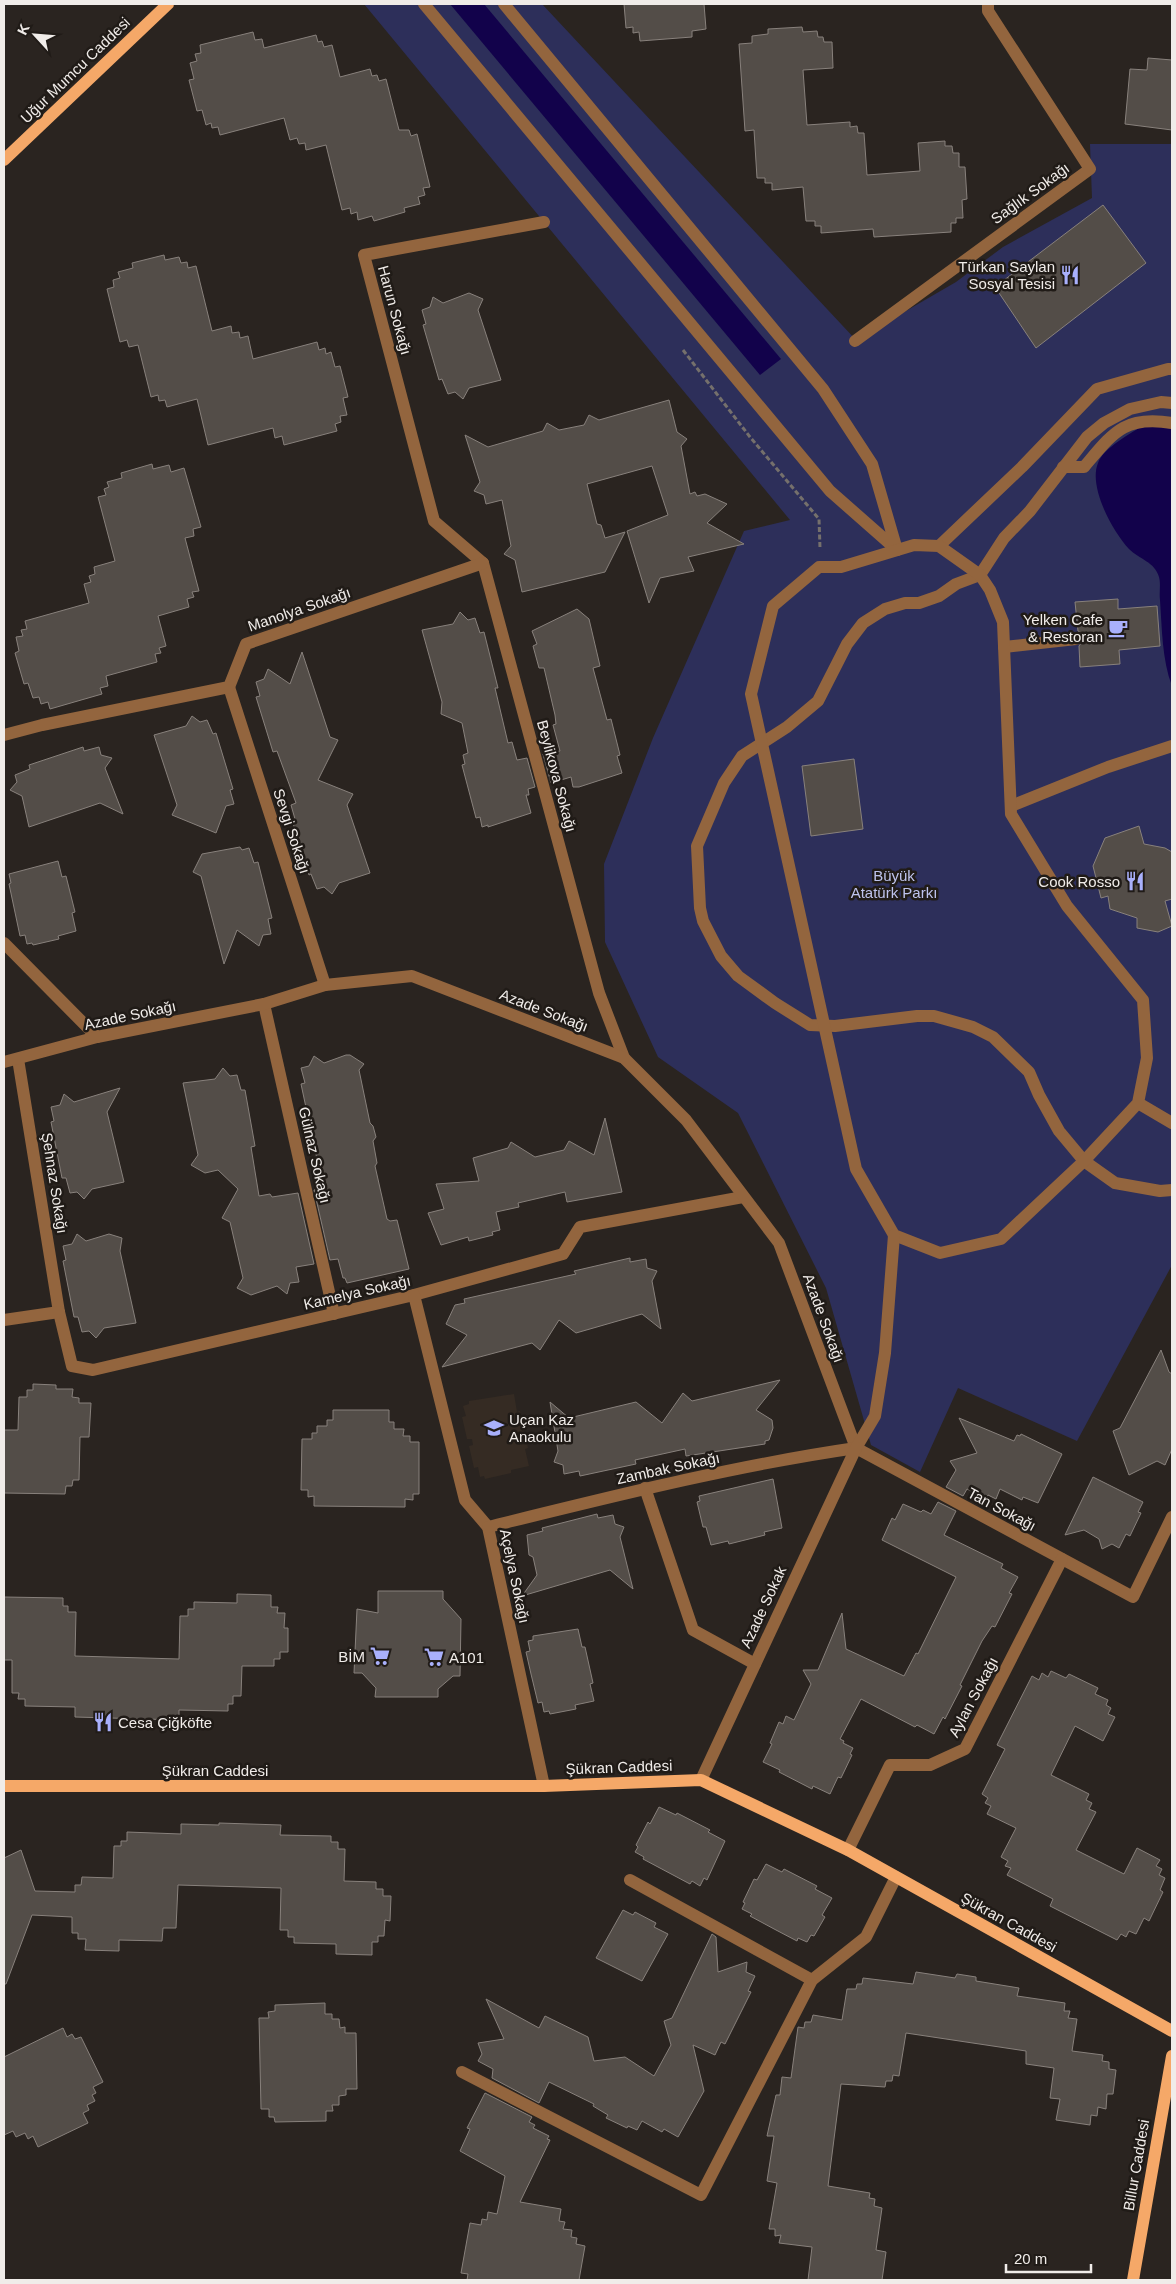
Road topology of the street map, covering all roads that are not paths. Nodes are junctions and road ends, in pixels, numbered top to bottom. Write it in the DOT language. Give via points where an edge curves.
graph roads {
  1 [pos="168,4"];
  2 [pos="424,4"];
  3 [pos="504,4"];
  4 [pos="988,4"];
  5 [pos="4,160"];
  6 [pos="544,222"];
  7 [pos="856,341"];
  8 [pos="1172,370"];
  9 [pos="1172,403"];
  10 [pos="1172,422"];
  11 [pos="1063,467"];
  12 [pos="939,546"];
  13 [pos="897,550"];
  14 [pos="483,563"];
  15 [pos="980,575"];
  16 [pos="1076,639"];
  17 [pos="1004,647"];
  18 [pos="229,687"];
  19 [pos="4,735"];
  20 [pos="762,742"];
  21 [pos="1172,746"];
  22 [pos="1011,806"];
  23 [pos="4,943"];
  24 [pos="325,985"];
  25 [pos="264,1004"];
  26 [pos="824,1027"];
  27 [pos="96,1038"];
  28 [pos="624,1058"];
  29 [pos="18,1059"];
  30 [pos="4,1062"];
  31 [pos="1138,1103"];
  32 [pos="1172,1123"];
  33 [pos="1084,1161"];
  34 [pos="1172,1190"];
  35 [pos="743,1198"];
  36 [pos="894,1235"];
  37 [pos="414,1295"];
  38 [pos="59,1312"];
  39 [pos="334,1314"];
  40 [pos="4,1320"];
  41 [pos="856,1448"];
  42 [pos="646,1488"];
  43 [pos="1172,1518"];
  44 [pos="488,1527"];
  45 [pos="1062,1559"];
  46 [pos="755,1664"];
  47 [pos="701,1780"];
  48 [pos="4,1786"];
  49 [pos="544,1786"];
  50 [pos="848,1850"];
  51 [pos="896,1877"];
  52 [pos="630,1880"];
  53 [pos="812,1980"];
  54 [pos="1172,2031"];
  55 [pos="1172,2056"];
  56 [pos="462,2072"];
  57 [pos="1132,2280"];
  1 -- 5 [label="main road, Uğur Mumcu Caddesi"];
  2 -- 13 [label="street" via="830,490"];
  3 -- 13 [label="street" via="823,389 872,464"];
  4 -- 7 [label="street, Sağlık Sokağı" via="988,11 1090,169"];
  6 -- 14 [label="street, Harun Sokağı" via="364,255 434,521"];
  8 -- 12 [label="street" via="1168,368 1097,389"];
  9 -- 11 [label="street" via="1161,402 1130,409 1104,423 1087,437"];
  10 -- 11 [label="street" via="1139,420 1118,430 1084,468"];
  11 -- 15 [label="street" via="1030,511 1004,538"];
  12 -- 13 [label="street" via="914,545"];
  12 -- 15 [label="street"];
  13 -- 20 [label="street" via="841,567 819,567 773,606 751,694"];
  14 -- 18 [label="street, Manolya Sokağı" via="246,644"];
  14 -- 28 [label="street, Beylikova Sokağı" via="599,993"];
  15 -- 17 [label="street" via="1003,622"];
  15 -- 20 [label="street" via="956,584 939,596 885,609 863,623 847,644 818,701 787,727"];
  16 -- 17 [label="street"];
  17 -- 22 [label="street"];
  18 -- 19 [label="street"];
  18 -- 24 [label="street, Sevgi Sokağı"];
  20 -- 26 [label="street"];
  20 -- 26 [label="street" via="742,756 724,783 697,846 703,922 721,956 738,976 810,1025"];
  21 -- 22 [label="street" via="1108,767"];
  22 -- 31 [label="street" via="1011,814 1067,906 1143,1000 1147,1058"];
  23 -- 27 [label="street"];
  24 -- 25 [label="street, Azade Sokağı"];
  24 -- 28 [label="street, Azade Sokağı" via="412,976"];
  25 -- 27 [label="street, Azade Sokağı"];
  25 -- 39 [label="street, Gülnaz Sokağı"];
  26 -- 33 [label="street" via="934,1016 973,1027 993,1037 1029,1072 1060,1131"];
  26 -- 36 [label="street" via="856,1170"];
  27 -- 29 [label="street, Azade Sokağı"];
  28 -- 35 [label="street, Azade Sokağı" via="686,1120"];
  29 -- 30 [label="street, Azade Sokağı"];
  29 -- 38 [label="street, Şehnaz Sokağı"];
  31 -- 32 [label="street"];
  31 -- 33 [label="street"];
  33 -- 34 [label="street" via="1115,1183"];
  33 -- 36 [label="street" via="1001,1239 940,1253"];
  35 -- 37 [label="street, Kamelya Sokağı" via="580,1227 563,1254"];
  35 -- 41 [label="street, Azade Sokağı" via="779,1243"];
  36 -- 41 [label="street, Azade Sokak" via="885,1353 875,1416"];
  37 -- 39 [label="street, Kamelya Sokağı"];
  37 -- 44 [label="street, Açelya Sokağı" via="465,1500"];
  38 -- 39 [label="street, Kamelya Sokağı" via="72,1366 93,1370"];
  38 -- 40 [label="street"];
  41 -- 42 [label="street, Zambak Sokağı"];
  41 -- 45 [label="street, Tan Sokağı"];
  41 -- 46 [label="street, Azade Sokak"];
  42 -- 44 [label="street, Zambak Sokağı"];
  42 -- 46 [label="street" via="693,1630"];
  43 -- 45 [label="street, Tan Sokağı" via="1133,1597"];
  44 -- 49 [label="street, Açelya Sokağı"];
  45 -- 50 [label="street, Aylan Sokağı" via="965,1749 930,1765 890,1765"];
  46 -- 47 [label="street, Azade Sokak"];
  47 -- 49 [label="main road, Şükran Caddesi"];
  47 -- 50 [label="main road, Şükran Caddesi"];
  48 -- 49 [label="main road, Şükran Caddesi"];
  50 -- 51 [label="main road, Şükran Caddesi"];
  51 -- 53 [label="street" via="866,1937"];
  51 -- 54 [label="main road, Şükran Caddesi"];
  52 -- 53 [label="street"];
  53 -- 56 [label="street" via="701,2195"];
  55 -- 57 [label="main road, Billur Caddesi"];
}
